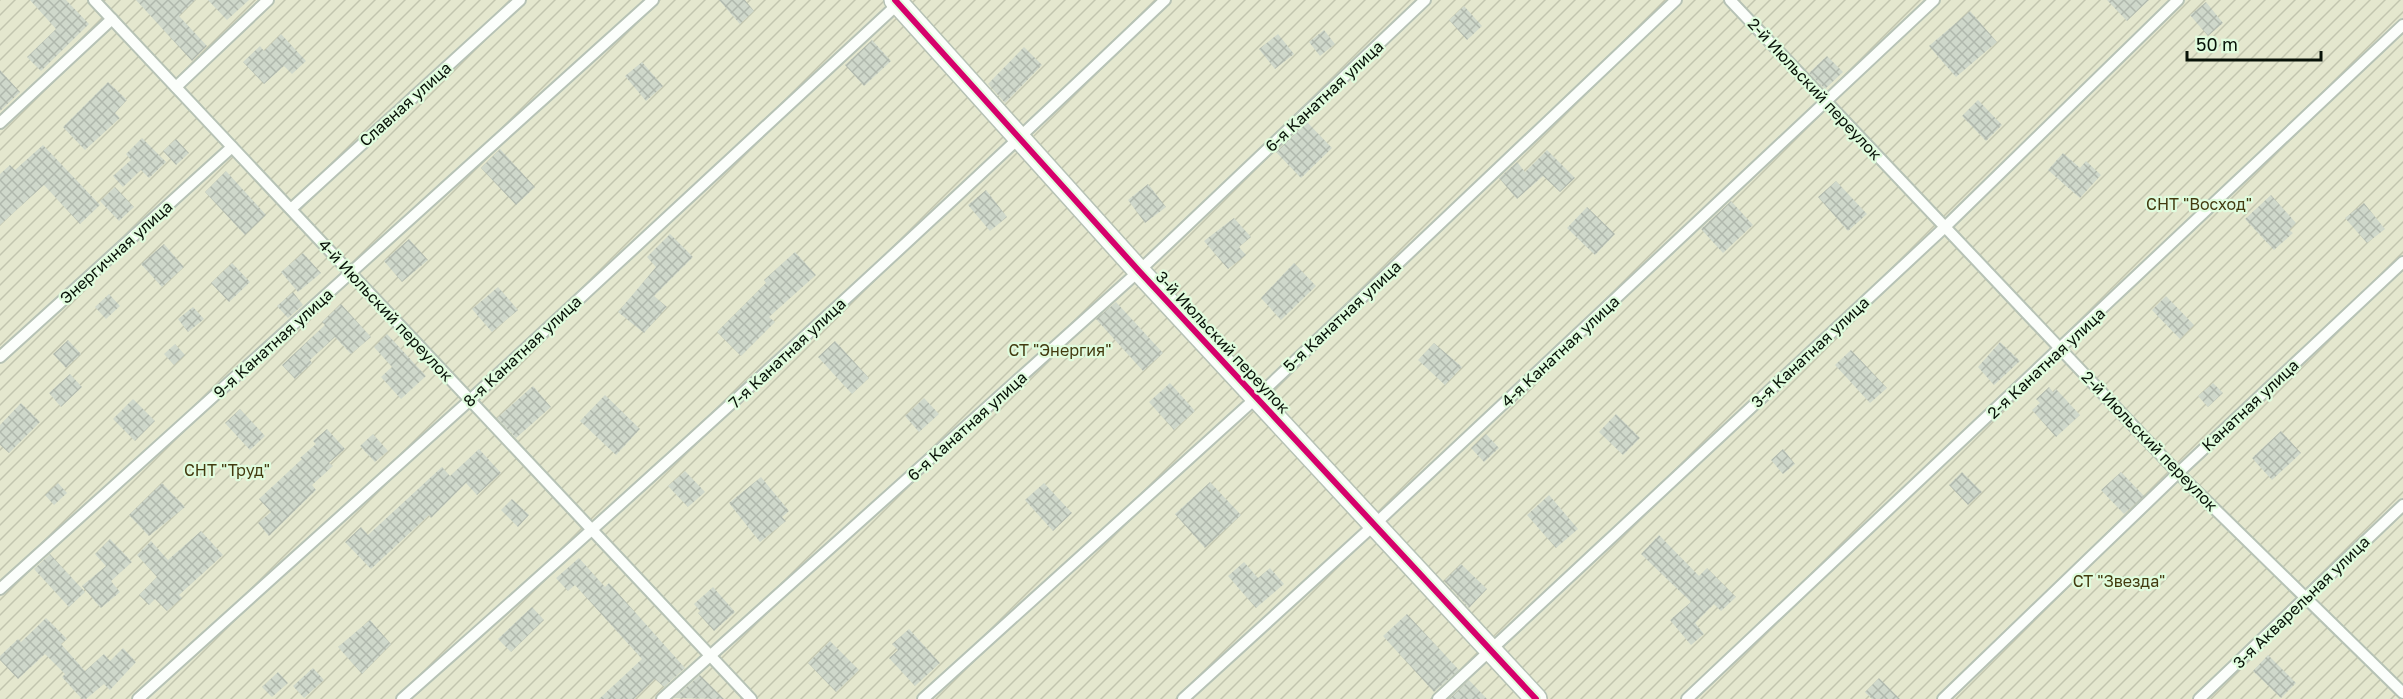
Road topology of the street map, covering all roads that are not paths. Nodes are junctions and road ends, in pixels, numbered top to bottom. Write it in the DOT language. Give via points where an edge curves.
graph roads {
  1 [pos="94,0"];
  2 [pos="268,0"];
  3 [pos="520,0"];
  4 [pos="653,0"];
  5 [pos="1165,0"];
  6 [pos="1425,0"];
  7 [pos="1676,0"];
  8 [pos="1730,0"];
  9 [pos="1934,0"];
  10 [pos="2178,0"];
  11 [pos="898,1"];
  12 [pos="112,19"];
  13 [pos="2403,26"];
  14 [pos="176,87"];
  15 [pos="1826,102"];
  16 [pos="0,123"];
  17 [pos="1019,139"];
  18 [pos="232,147"];
  19 [pos="291,209"];
  20 [pos="1945,227"];
  21 [pos="2403,262"];
  22 [pos="1138,271"];
  23 [pos="351,273"];
  24 [pos="2061,349"];
  25 [pos="0,357"];
  26 [pos="1256,398"];
  27 [pos="470,400"];
  28 [pos="2178,473"];
  29 [pos="2403,505"];
  30 [pos="1374,525"];
  31 [pos="593,530"];
  32 [pos="0,589"];
  33 [pos="2306,598"];
  34 [pos="1491,650"];
  35 [pos="711,656"];
  36 [pos="2403,693"];
  37 [pos="138,699"];
  38 [pos="402,699"];
  39 [pos="662,699"];
  40 [pos="751,699"];
  41 [pos="923,699"];
  42 [pos="1183,699"];
  43 [pos="1438,699"];
  44 [pos="1536,699"];
  45 [pos="1687,699"];
  46 [pos="1943,699"];
  47 [pos="2199,699"];
  1 -- 12 [label="lane, 4-й Июльский переулок"];
  2 -- 14 [label="lane"];
  3 -- 19 [label="lane, Славная улица"];
  4 -- 23 [label="lane, 9-я Канатная улица"];
  5 -- 17 [label="lane, 7-я Канатная улица"];
  6 -- 22 [label="lane, 6-я Канатная улица"];
  7 -- 26 [label="lane, 5-я Канатная улица"];
  8 -- 15 [label="lane, 2-й Июльский переулок"];
  9 -- 15 [label="lane, 4-я Канатная улица"];
  10 -- 20 [label="lane, 3-я Канатная улица"];
  11 -- 17 [label="street, 3-й Июльский переулок"];
  11 -- 27 [label="lane, 8-я Канатная улица"];
  12 -- 14 [label="lane, 4-й Июльский переулок"];
  12 -- 16 [label="lane"];
  13 -- 24 [label="lane, 2-я Канатная улица"];
  14 -- 18 [label="lane, 4-й Июльский переулок"];
  15 -- 20 [label="lane, 2-й Июльский переулок"];
  15 -- 30 [label="lane, 4-я Канатная улица"];
  17 -- 22 [label="street, 3-й Июльский переулок"];
  17 -- 31 [label="lane, 7-я Канатная улица"];
  18 -- 19 [label="lane, 4-й Июльский переулок"];
  18 -- 25 [label="lane, Энергичная улица"];
  19 -- 23 [label="lane, 4-й Июльский переулок"];
  20 -- 24 [label="lane, 2-й Июльский переулок"];
  20 -- 34 [label="lane, 3-я Канатная улица"];
  21 -- 28 [label="lane, Канатная улица"];
  22 -- 26 [label="street, 3-й Июльский переулок"];
  22 -- 35 [label="lane, 6-я Канатная улица"];
  23 -- 27 [label="lane, 4-й Июльский переулок"];
  23 -- 32 [label="lane, 9-я Канатная улица"];
  24 -- 28 [label="lane, 2-й Июльский переулок"];
  24 -- 45 [label="lane, 2-я Канатная улица"];
  26 -- 30 [label="street, 3-й Июльский переулок"];
  26 -- 41 [label="lane, 5-я Канатная улица"];
  27 -- 31 [label="lane, 4-й Июльский переулок"];
  27 -- 37 [label="lane, 8-я Канатная улица"];
  28 -- 33 [label="lane, 2-й Июльский переулок"];
  28 -- 46 [label="lane, Канатная улица"];
  29 -- 33 [label="lane, 3-я Акварельная улица"];
  30 -- 34 [label="street, 3-й Июльский переулок"];
  30 -- 42 [label="lane, 4-я Канатная улица"];
  31 -- 35 [label="lane, 4-й Июльский переулок"];
  31 -- 38 [label="lane, 7-я Канатная улица"];
  33 -- 36 [label="lane, 2-й Июльский переулок"];
  33 -- 47 [label="lane, 3-я Акварельная улица"];
  34 -- 43 [label="lane, 3-я Канатная улица"];
  34 -- 44 [label="street, 3-й Июльский переулок"];
  35 -- 39 [label="lane, 6-я Канатная улица"];
  35 -- 40 [label="lane, 4-й Июльский переулок"];
}
